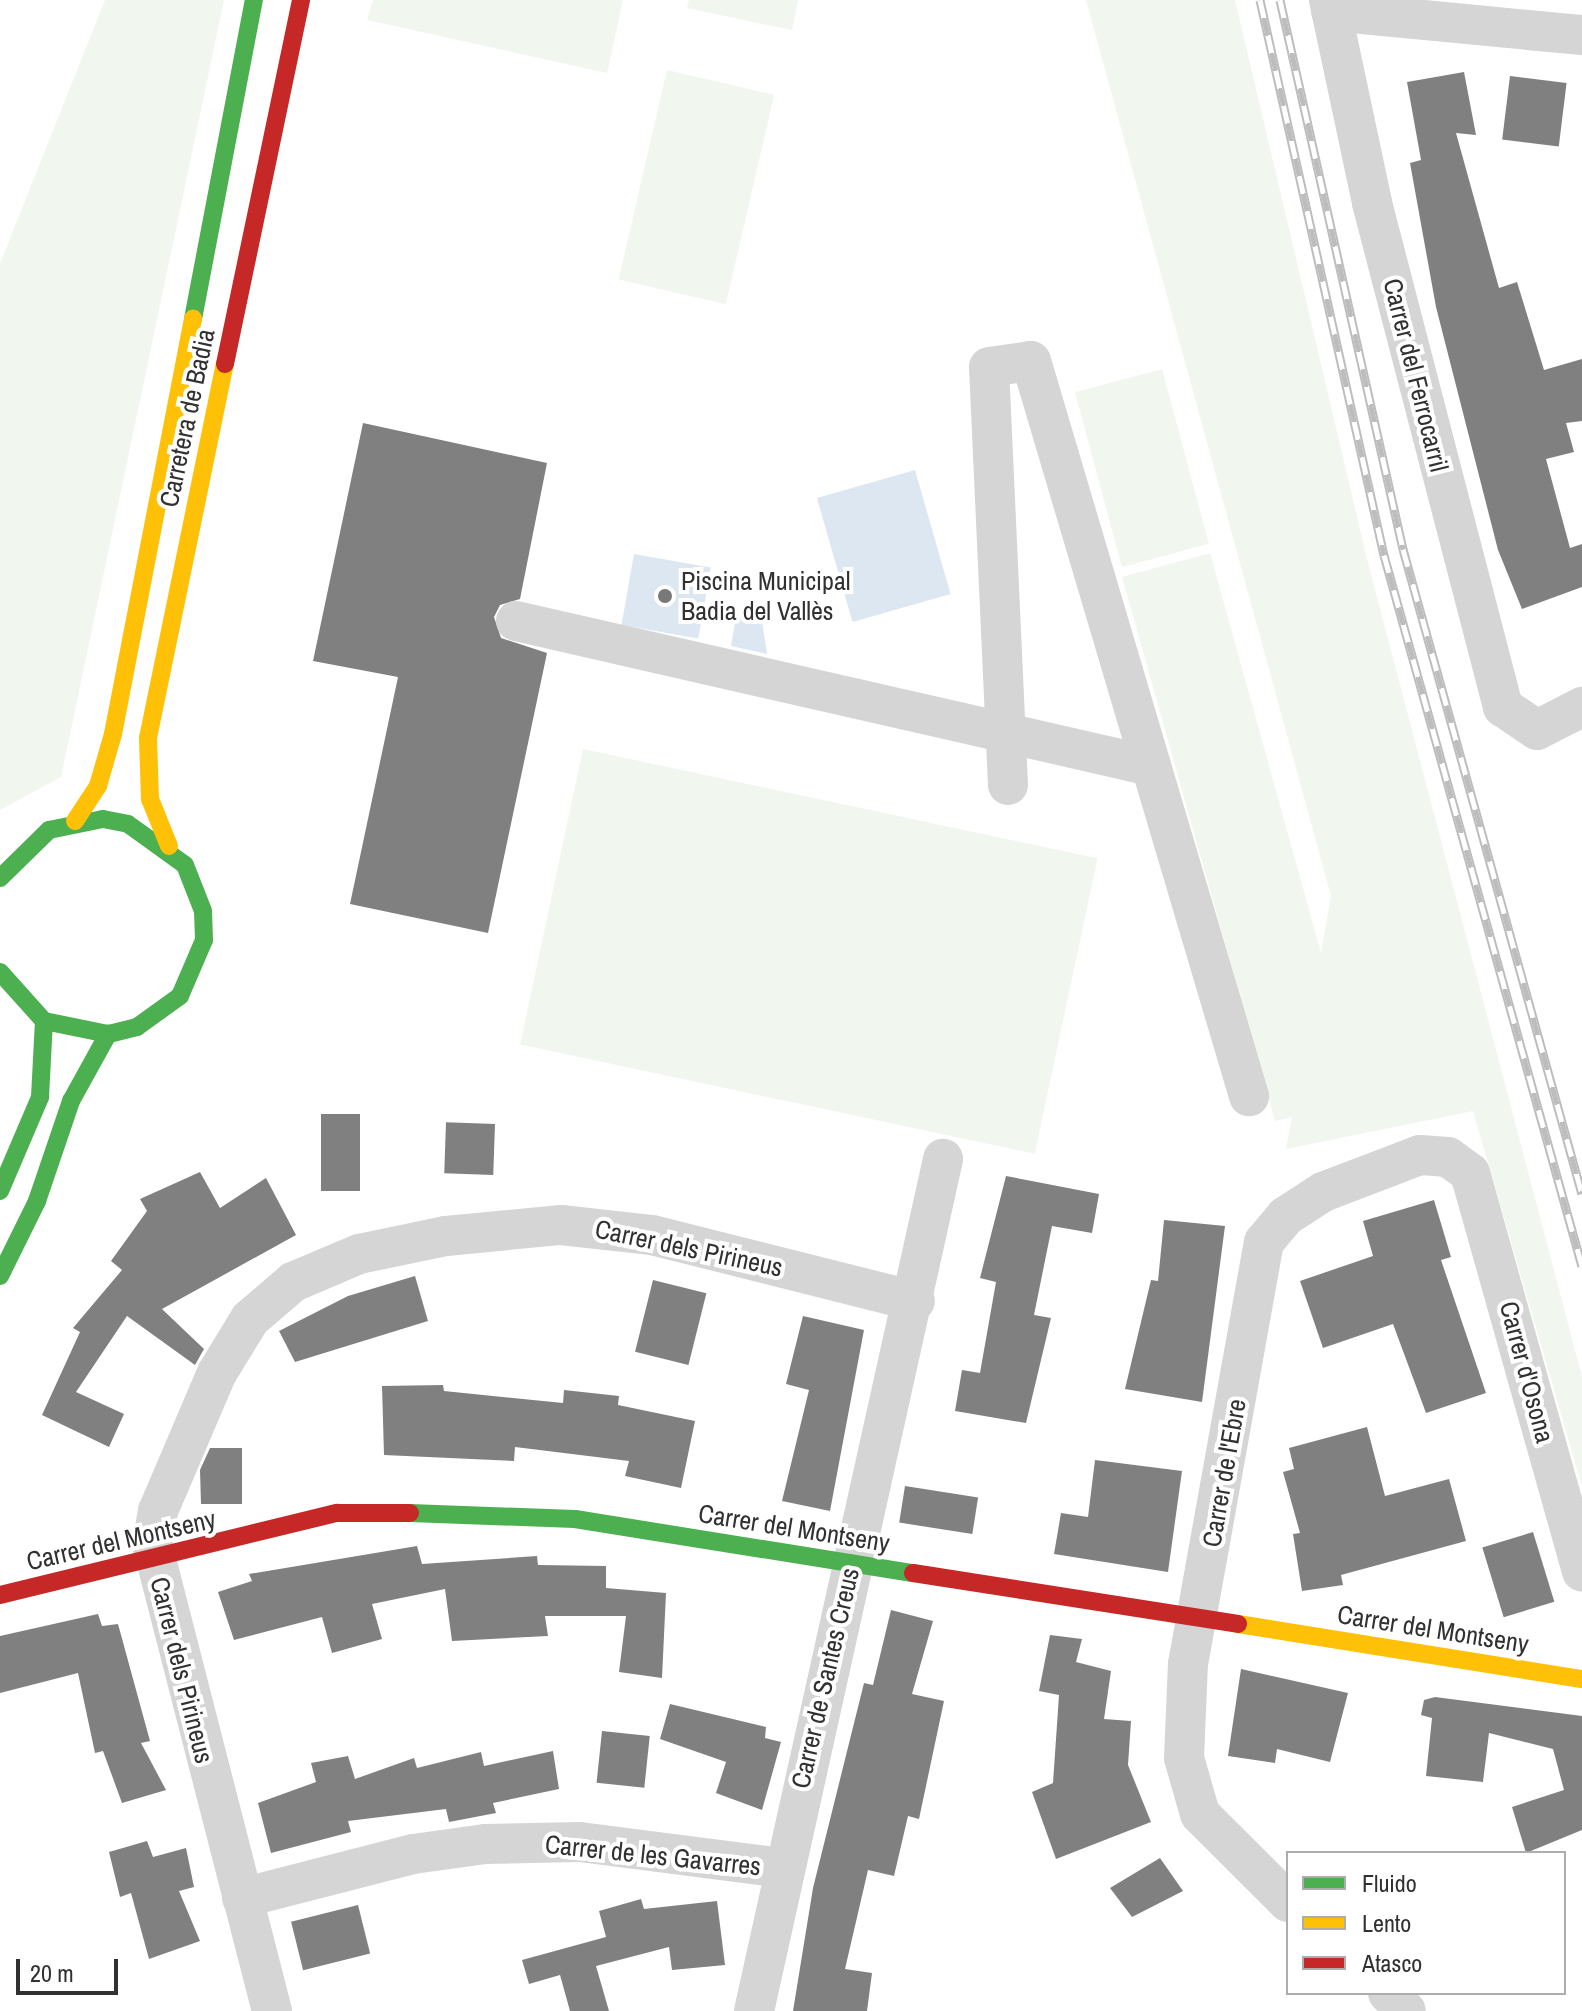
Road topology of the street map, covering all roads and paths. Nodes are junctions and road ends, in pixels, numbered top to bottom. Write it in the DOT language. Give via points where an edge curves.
graph roads {
  1 [pos="254,0"];
  2 [pos="301,0"];
  3 [pos="1330,6"];
  4 [pos="1582,35"];
  5 [pos="516,621"];
  6 [pos="1582,707"];
  7 [pos="1007,733"];
  8 [pos="1151,766"];
  9 [pos="1008,785"];
  10 [pos="75,821"];
  11 [pos="169,846"];
  12 [pos="0,878"];
  13 [pos="0,972"];
  14 [pos="44,1021"];
  15 [pos="108,1034"];
  16 [pos="1249,1096"];
  17 [pos="943,1159"];
  18 [pos="1470,1173"];
  19 [pos="0,1191"];
  20 [pos="0,1276"];
  21 [pos="915,1301"];
  22 [pos="154,1560"];
  23 [pos="850,1563"];
  24 [pos="1582,1572"];
  25 [pos="0,1595"];
  26 [pos="1198,1618"];
  27 [pos="1582,1679"];
  28 [pos="782,1868"];
  29 [pos="242,1898"];
  30 [pos="1286,1900"];
  31 [pos="1390,1995"];
  32 [pos="272,2011"];
  33 [pos="754,2011"];
  34 [pos="1406,2011"];
  1 -- 10 [label="street, Carretera de Badia" via="113,734 98,786"];
  2 -- 11 [label="street, Carretera de Badia" via="148,738 150,799"];
  3 -- 4 [label="street"];
  3 -- 6 [label="street, Carrer del Ferrocarril" via="1372,203 1503,707 1537,730"];
  5 -- 7 [label="street"];
  7 -- 8 [label="street"];
  7 -- 8 [label="street" via="989,367 1031,361 1087,497 1125,632"];
  7 -- 9 [label="street"];
  8 -- 16 [label="street" via="1205,911"];
  10 -- 11 [label="street" via="128,824"];
  10 -- 12 [label="street" via="29,842"];
  11 -- 15 [label="street, Carretera de Badia" via="203,911 196,969 160,1014"];
  13 -- 14 [label="street"];
  14 -- 15 [label="street"];
  14 -- 19 [label="street" via="40,1097"];
  15 -- 20 [label="street" via="71,1101 37,1201"];
  17 -- 21 [label="street, Carrer de Santes Creus"];
  18 -- 24 [label="street, Carrer d'Osona"];
  18 -- 26 [label="street, Carrer de l'Ebre" via="1448,1157 1420,1155 1323,1192 1264,1242"];
  21 -- 22 [label="street, Carrer dels Pirineus" via="611,1226 446,1236 359,1254 293,1282 250,1319 217,1373 158,1511"];
  21 -- 23 [label="street, Carrer de Santes Creus"];
  22 -- 23 [label="street, Carrer del Montseny" via="337,1513 395,1510 575,1519"];
  22 -- 25 [label="street, Carrer del Montseny"];
  22 -- 29 [label="street, Carrer dels Pirineus"];
  23 -- 26 [label="street, Carrer del Montseny"];
  23 -- 28 [label="street, Carrer de Santes Creus"];
  26 -- 27 [label="street, Carrer del Montseny"];
  26 -- 30 [label="street, Carrer de l'Ebre" via="1188,1664 1184,1758 1200,1814"];
  28 -- 29 [label="street, Carrer de les Gavarres" via="580,1842 485,1844 413,1854"];
  28 -- 33 [label="street, Carrer de Santes Creus"];
  29 -- 32 [label="street, Carrer dels Pirineus"];
  31 -- 34 [label="street"];
}
